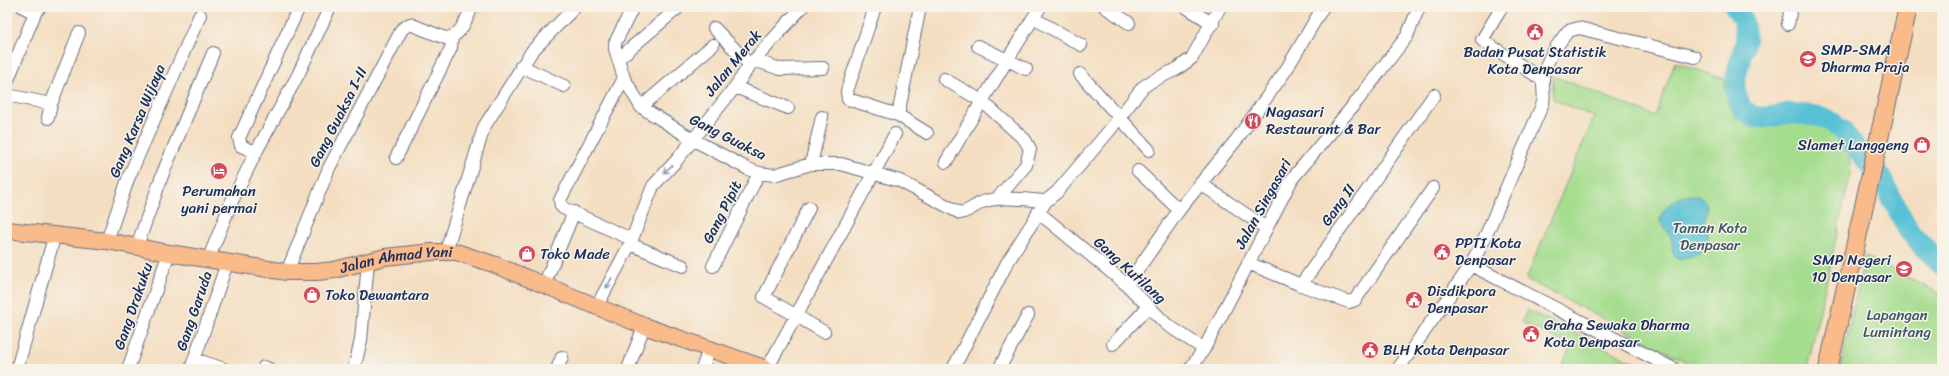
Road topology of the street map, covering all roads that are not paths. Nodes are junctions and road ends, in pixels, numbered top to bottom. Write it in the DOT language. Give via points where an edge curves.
graph roads {
  1 [pos="23,7"];
  2 [pos="299,7"];
  3 [pos="330,7"];
  4 [pos="472,7"];
  5 [pos="575,7"];
  6 [pos="633,7"];
  7 [pos="680,7"];
  8 [pos="802,7"];
  9 [pos="875,7"];
  10 [pos="920,7"];
  11 [pos="1040,7"];
  12 [pos="1105,7"];
  13 [pos="1186,7"];
  14 [pos="1220,7"];
  15 [pos="1323,7"];
  16 [pos="1502,7"];
  17 [pos="1791,7"];
  18 [pos="1908,7"];
  19 [pos="1416,8"];
  20 [pos="37,10"];
  21 [pos="200,15"];
  22 [pos="1034,18"];
  23 [pos="1129,23"];
  24 [pos="1213,24"];
  25 [pos="1788,24"];
  26 [pos="714,28"];
  27 [pos="79,33"];
  28 [pos="452,38"];
  29 [pos="713,45"];
  30 [pos="1081,45"];
  31 [pos="978,46"];
  32 [pos="213,53"];
  33 [pos="1695,57"];
  34 [pos="618,59"];
  35 [pos="1008,59"];
  36 [pos="11,61"];
  37 [pos="752,62"];
  38 [pos="521,66"];
  39 [pos="823,68"];
  40 [pos="1026,69"];
  41 [pos="1080,74"];
  42 [pos="624,78"];
  43 [pos="944,79"];
  44 [pos="1543,80"];
  45 [pos="7,82"];
  46 [pos="564,86"];
  47 [pos="735,87"];
  48 [pos="7,95"];
  49 [pos="1434,95"];
  50 [pos="982,102"];
  51 [pos="51,104"];
  52 [pos="641,107"];
  53 [pos="788,108"];
  54 [pos="898,116"];
  55 [pos="822,117"];
  56 [pos="48,118"];
  57 [pos="1120,118"];
  58 [pos="927,133"];
  59 [pos="895,134"];
  60 [pos="692,139"];
  61 [pos="1149,150"];
  62 [pos="256,152"];
  63 [pos="396,158"];
  64 [pos="946,162"];
  65 [pos="811,164"];
  66 [pos="1138,171"];
  67 [pos="873,172"];
  68 [pos="759,173"];
  69 [pos="1201,184"];
  70 [pos="1433,188"];
  71 [pos="997,199"];
  72 [pos="1046,201"];
  73 [pos="809,208"];
  74 [pos="1179,210"];
  75 [pos="574,212"];
  76 [pos="1038,212"];
  77 [pos="1266,228"];
  78 [pos="7,230"];
  79 [pos="55,234"];
  80 [pos="107,242"];
  81 [pos="630,242"];
  82 [pos="137,246"];
  83 [pos="446,251"];
  84 [pos="169,253"];
  85 [pos="208,260"];
  86 [pos="368,262"];
  87 [pos="227,263"];
  88 [pos="1248,263"];
  89 [pos="1471,265"];
  90 [pos="683,266"];
  91 [pos="713,266"];
  92 [pos="287,272"];
  93 [pos="544,285"];
  94 [pos="1127,285"];
  95 [pos="1301,285"];
  96 [pos="597,306"];
  97 [pos="1148,307"];
  98 [pos="1028,315"];
  99 [pos="797,316"];
  100 [pos="644,326"];
  101 [pos="824,332"];
  102 [pos="1113,344"];
  103 [pos="709,349"];
  104 [pos="1204,349"];
  105 [pos="562,357"];
  106 [pos="193,364"];
  107 [pos="358,368"];
  108 [pos="17,369"];
  109 [pos="128,369"];
  110 [pos="224,369"];
  111 [pos="557,369"];
  112 [pos="628,369"];
  113 [pos="702,369"];
  114 [pos="767,369"];
  115 [pos="953,369"];
  116 [pos="999,369"];
  117 [pos="1190,369"];
  118 [pos="1398,369"];
  119 [pos="1674,369"];
  120 [pos="1828,369"];
  1 -- 20 [label="street"];
  2 -- 62 [label="street" via="239,138 241,146"];
  3 -- 62 [label="street" via="298,75"];
  4 -- 28 [label="street" via="458,34"];
  5 -- 38 [label="street" via="532,51"];
  6 -- 34 [label="street, Gang Guaksa" via="615,43"];
  7 -- 34 [label="street"];
  8 -- 37 [label="street, Jalan Merak"];
  9 -- 54 [label="street" via="847,96 848,100"];
  10 -- 54 [label="street"];
  11 -- 22 [label="street"];
  12 -- 23 [label="street"];
  13 -- 24 [label="street"];
  14 -- 24 [label="street"];
  15 -- 69 [label="street" via="1286,70"];
  16 -- 44 [label="street" via="1482,40"];
  17 -- 25 [label="street"];
  18 -- 120 [label="highway"];
  19 -- 77 [label="street, Jalan Singasari" via="1409,31 1398,48 1292,178"];
  20 -- 36 [label="street"];
  21 -- 80 [label="street, Gang Karsa Wijaya" via="128,179"];
  22 -- 30 [label="street"];
  22 -- 35 [label="street"];
  24 -- 57 [label="street" via="1192,58 1148,84"];
  26 -- 37 [label="street"];
  27 -- 51 [label="street"];
  28 -- 63 [label="street" via="451,48"];
  28 -- 92 [label="street, Gang Guaksa I-II" via="445,38 410,24 402,29 329,168"];
  29 -- 52 [label="street"];
  31 -- 35 [label="street"];
  32 -- 82 [label="street" via="163,173"];
  33 -- 44 [label="street" via="1574,28 1565,35 1548,60"];
  34 -- 42 [label="street, Gang Guaksa"];
  35 -- 40 [label="street"];
  35 -- 50 [label="street"];
  36 -- 45 [label="street"];
  37 -- 39 [label="street" via="780,69"];
  37 -- 47 [label="street, Jalan Merak"];
  38 -- 46 [label="street"];
  38 -- 83 [label="street" via="484,127"];
  41 -- 57 [label="street"];
  42 -- 52 [label="street, Gang Guaksa"];
  42 -- 75 [label="street" via="560,200 561,206"];
  43 -- 50 [label="street"];
  44 -- 89 [label="street" via="1543,103"];
  47 -- 53 [label="street"];
  47 -- 60 [label="street, Jalan Merak"];
  48 -- 51 [label="street"];
  49 -- 95 [label="street, Gang II"];
  50 -- 64 [label="street"];
  50 -- 71 [label="street" via="1025,140 1030,149 1026,165"];
  51 -- 56 [label="street"];
  52 -- 60 [label="street, Gang Guaksa"];
  54 -- 58 [label="street"];
  55 -- 65 [label="street"];
  57 -- 61 [label="street"];
  57 -- 72 [label="street" via="1057,192"];
  59 -- 67 [label="street"];
  60 -- 68 [label="street, Gang Guaksa"];
  60 -- 81 [label="street, Jalan Merak, one-way" via="653,186"];
  62 -- 85 [label="street" via="231,203"];
  65 -- 67 [label="street, Gang Guaksa" via="841,164"];
  65 -- 68 [label="street, Gang Guaksa" via="774,175"];
  66 -- 74 [label="street"];
  67 -- 71 [label="street, Gang Guaksa" via="900,181 957,212 965,212 973,206"];
  67 -- 99 [label="street"];
  68 -- 91 [label="street, Gang Pipit"];
  69 -- 74 [label="street"];
  69 -- 77 [label="street"];
  70 -- 95 [label="street" via="1355,300 1349,302"];
  71 -- 72 [label="street, Gang Guaksa"];
  72 -- 76 [label="street"];
  73 -- 99 [label="street" via="764,297"];
  74 -- 94 [label="street"];
  75 -- 81 [label="street"];
  75 -- 93 [label="street"];
  76 -- 94 [label="street, Gang Kutilang"];
  76 -- 115 [label="street" via="1007,262"];
  77 -- 88 [label="street, Jalan Singasari"];
  78 -- 79 [label="main road, Jalan Ahmad Yani"];
  79 -- 80 [label="main road, Jalan Ahmad Yani"];
  79 -- 108 [label="street"];
  80 -- 82 [label="main road, Jalan Ahmad Yani"];
  81 -- 90 [label="street"];
  81 -- 96 [label="street, Jalan Merak, one-way"];
  82 -- 84 [label="main road, Jalan Ahmad Yani"];
  83 -- 86 [label="main road, Jalan Ahmad Yani" via="385,257"];
  83 -- 93 [label="main road, Jalan Ahmad Yani" via="471,255"];
  84 -- 85 [label="main road, Jalan Ahmad Yani"];
  84 -- 109 [label="street, Gang Drakuku"];
  85 -- 87 [label="main road, Jalan Ahmad Yani"];
  86 -- 92 [label="main road, Jalan Ahmad Yani" via="334,270"];
  86 -- 107 [label="street"];
  87 -- 92 [label="main road, Jalan Ahmad Yani"];
  87 -- 106 [label="street, Gang Garuda"];
  88 -- 95 [label="street"];
  88 -- 104 [label="street, Jalan Singasari"];
  89 -- 118 [label="street"];
  89 -- 119 [label="street"];
  93 -- 96 [label="main road, Jalan Ahmad Yani"];
  94 -- 97 [label="street, Gang Kutilang"];
  96 -- 100 [label="main road, Jalan Ahmad Yani"];
  97 -- 102 [label="street"];
  97 -- 104 [label="street, Gang Kutilang" via="1166,324"];
  98 -- 116 [label="street"];
  99 -- 101 [label="street"];
  99 -- 114 [label="street"];
  100 -- 103 [label="main road, Jalan Ahmad Yani"];
  100 -- 112 [label="street"];
  103 -- 113 [label="street"];
  103 -- 114 [label="main road, Jalan Ahmad Yani"];
  104 -- 117 [label="street, Jalan Singasari"];
  105 -- 111 [label="street"];
  106 -- 110 [label="street"];
}
